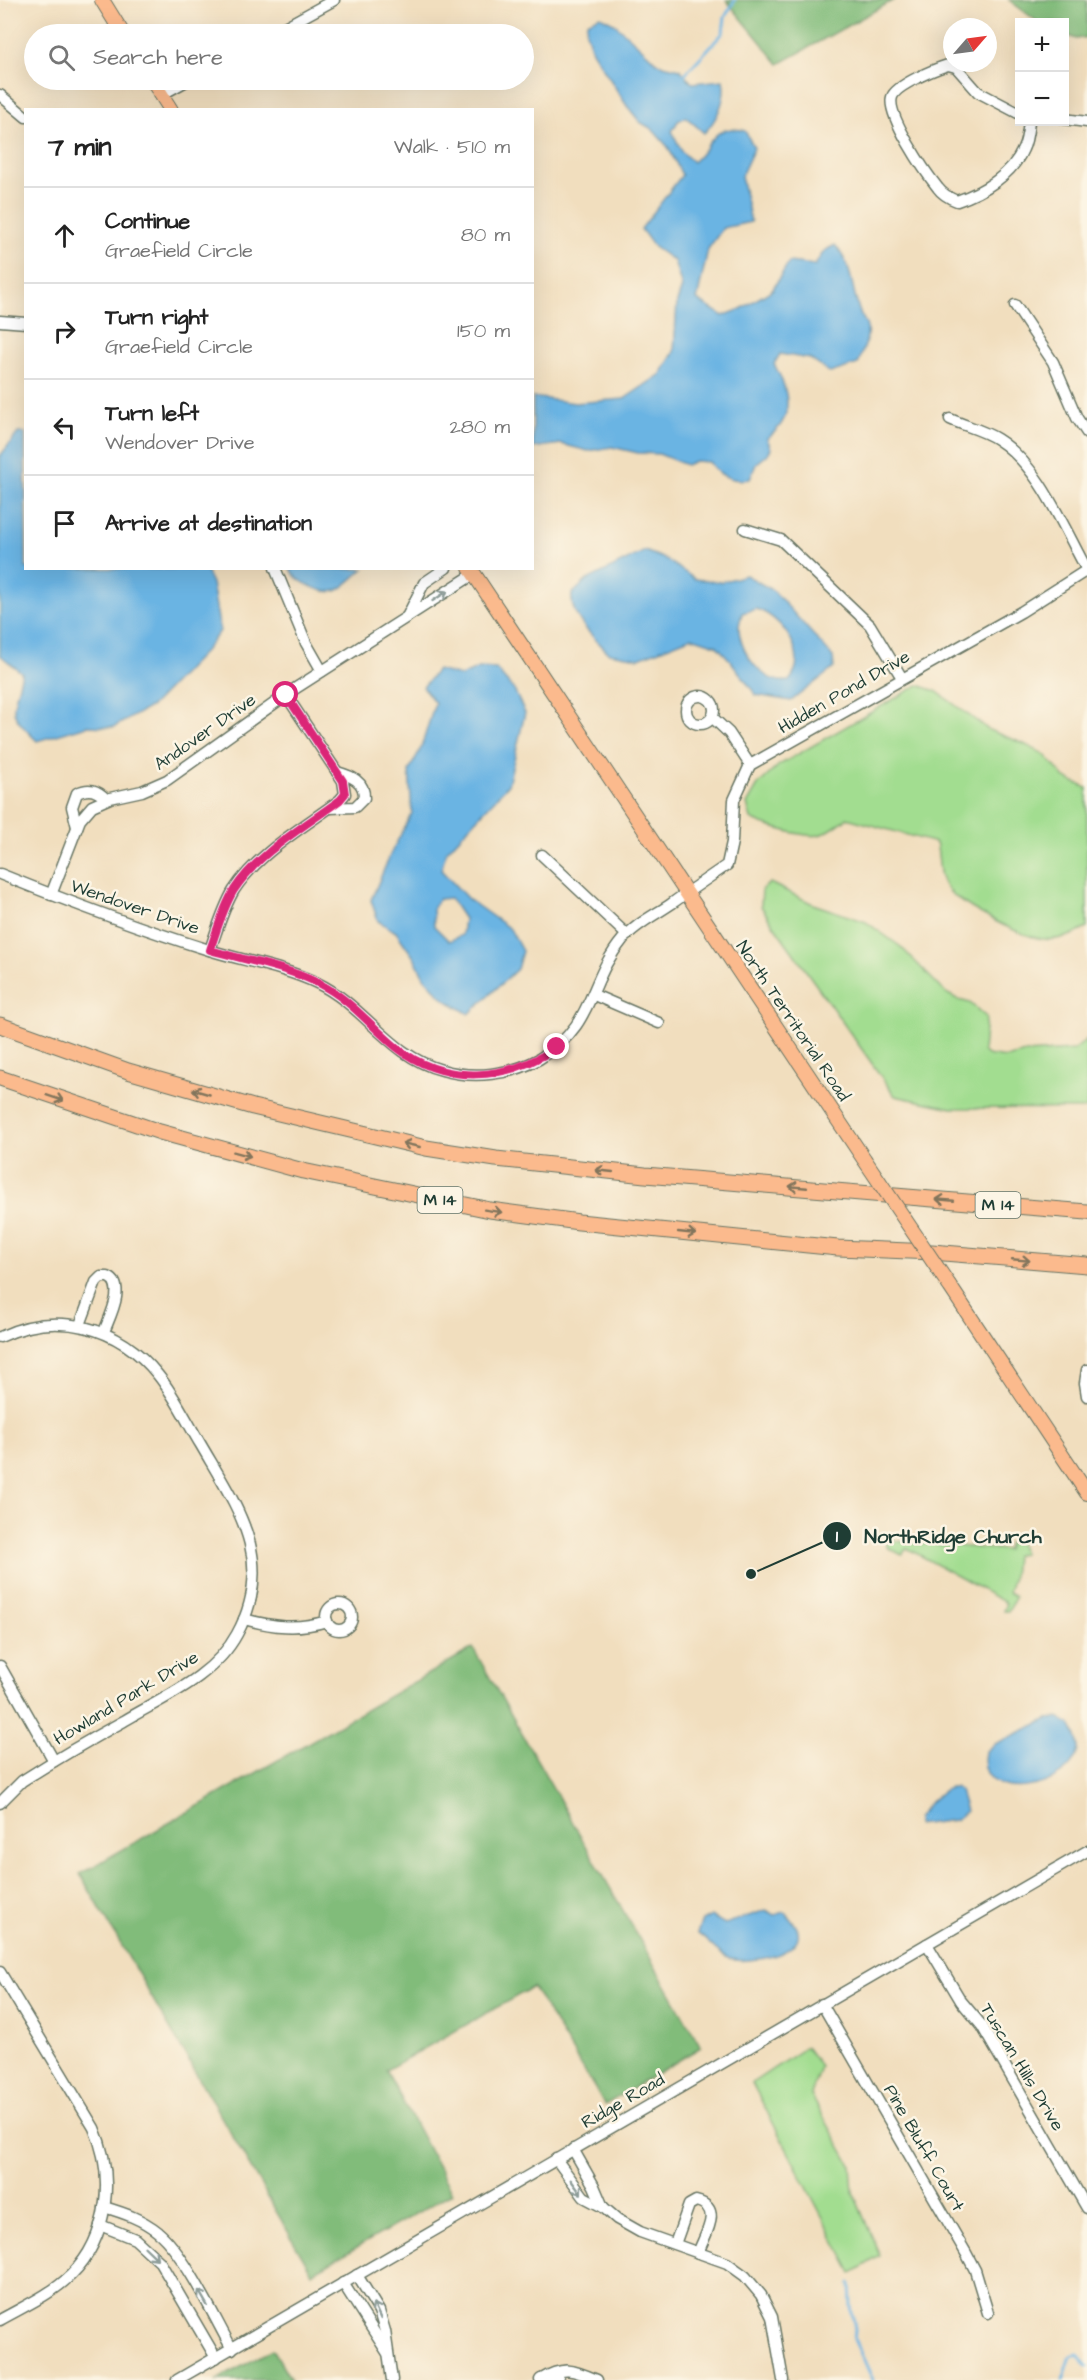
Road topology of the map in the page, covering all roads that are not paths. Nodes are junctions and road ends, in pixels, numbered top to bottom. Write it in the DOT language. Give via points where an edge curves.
graph roads {
  1 [pos="102,0"];
  2 [pos="334,0"];
  3 [pos="117,24"];
  4 [pos="290,24"];
  5 [pos="158,90"];
  6 [pos="170,90"];
  7 [pos="0,95"];
  8 [pos="161,95"];
  9 [pos="170,108"];
  10 [pos="1015,111"];
  11 [pos="24,115"];
  12 [pos="1069,120"];
  13 [pos="1087,122"];
  14 [pos="1028,126"];
  15 [pos="1015,305"];
  16 [pos="0,321"];
  17 [pos="24,323"];
  18 [pos="950,419"];
  19 [pos="1087,433"];
  20 [pos="745,529"];
  21 [pos="276,570"];
  22 [pos="443,570"];
  23 [pos="1087,570"];
  24 [pos="472,571"];
  25 [pos="407,617"];
  26 [pos="322,671"];
  27 [pos="902,678"];
  28 [pos="286,695"];
  29 [pos="713,718"];
  30 [pos="750,765"];
  31 [pos="337,772"];
  32 [pos="106,800"];
  33 [pos="330,808"];
  34 [pos="77,827"];
  35 [pos="542,855"];
  36 [pos="0,874"];
  37 [pos="686,893"];
  38 [pos="51,895"];
  39 [pos="627,935"];
  40 [pos="210,950"];
  41 [pos="594,996"];
  42 [pos="659,1023"];
  43 [pos="0,1025"];
  44 [pos="0,1078"];
  45 [pos="1087,1212"];
  46 [pos="1087,1265"];
  47 [pos="80,1325"];
  48 [pos="104,1332"];
  49 [pos="0,1336"];
  50 [pos="1087,1370"];
  51 [pos="1087,1396"];
  52 [pos="1087,1493"];
  53 [pos="244,1619"];
  54 [pos="327,1621"];
  55 [pos="0,1666"];
  56 [pos="54,1761"];
  57 [pos="0,1803"];
  58 [pos="1087,1851"];
  59 [pos="927,1944"];
  60 [pos="0,1972"];
  61 [pos="822,2004"];
  62 [pos="573,2149"];
  63 [pos="556,2159"];
  64 [pos="105,2207"];
  65 [pos="603,2207"];
  66 [pos="1087,2208"];
  67 [pos="100,2225"];
  68 [pos="675,2244"];
  69 [pos="698,2253"];
  70 [pos="357,2275"];
  71 [pos="343,2283"];
  72 [pos="988,2313"];
  73 [pos="0,2320"];
  74 [pos="232,2349"];
  75 [pos="387,2352"];
  76 [pos="216,2358"];
  77 [pos="177,2380"];
  78 [pos="392,2380"];
  79 [pos="540,2380"];
  80 [pos="559,2380"];
  81 [pos="597,2380"];
  82 [pos="783,2380"];
  1 -- 3 [label="main road"];
  2 -- 4 [label="street"];
  5 -- 8 [label="main road"];
  6 -- 8 [label="street"];
  7 -- 11 [label="street"];
  8 -- 9 [label="main road"];
  10 -- 14 [label="street" via="978,92 956,67 948,65 902,86 895,92 891,106 938,189 957,201 987,187 1012,167 1024,148"];
  12 -- 13 [label="street"];
  15 -- 19 [label="street" via="1053,362"];
  16 -- 17 [label="street"];
  18 -- 23 [label="street" via="996,438 1023,460"];
  20 -- 27 [label="street" via="781,540 870,625"];
  21 -- 26 [label="street"];
  22 -- 25 [label="street" via="424,583"];
  23 -- 27 [label="street, Hidden Pond Drive"];
  25 -- 24 [label="street, Andover Drive, one-way"];
  24 -- 37 [label="main road, North Territorial Road"];
  25 -- 26 [label="street, Andover Drive"];
  26 -- 28 [label="street, Andover Drive"];
  27 -- 30 [label="street, Hidden Pond Drive"];
  28 -- 31 [label="street"];
  28 -- 32 [label="street, Andover Drive" via="167,780"];
  29 -- 30 [label="street" via="729,733"];
  30 -- 37 [label="street" via="734,800 727,865"];
  31 -- 33 [label="street" via="346,791"];
  31 -- 33 [label="street" via="358,780 364,798 355,807"];
  32 -- 34 [label="street, Andover Drive" via="85,812"];
  32 -- 34 [label="street, Andover Drive" via="99,792 77,793 72,807"];
  33 -- 40 [label="street" via="243,878 226,905"];
  34 -- 38 [label="street, Andover Drive"];
  35 -- 39 [label="street"];
  36 -- 38 [label="street, Wendover Drive"];
  37 -- 39 [label="street, Wendover Drive"];
  37 -- 52 [label="main road, North Territorial Road, bridge"];
  38 -- 40 [label="street, Wendover Drive"];
  39 -- 41 [label="street, Wendover Drive" via="610,959"];
  40 -- 41 [label="street, Wendover Drive" via="319,984 408,1056 457,1073 497,1073 537,1060 572,1032"];
  41 -- 42 [label="street"];
  45 -- 43 [label="highway, M 14, one-way" via="560,1167 426,1148 151,1078"];
  44 -- 46 [label="highway, M 14, one-way" via="160,1132 303,1171 490,1210 838,1248"];
  47 -- 48 [label="street, Howland Park Drive"];
  47 -- 48 [label="street" via="96,1282 108,1277 116,1283 117,1290"];
  47 -- 49 [label="street, Howland Park Drive" via="39,1324"];
  48 -- 53 [label="street, Howland Park Drive" via="132,1349 159,1376 241,1515 254,1566 252,1594"];
  50 -- 51 [label="street"];
  53 -- 54 [label="street" via="284,1628"];
  53 -- 56 [label="street, Howland Park Drive" via="226,1650 200,1676"];
  55 -- 56 [label="street"];
  56 -- 57 [label="street, Howland Park Drive" via="22,1781"];
  58 -- 59 [label="street, Ridge Road"];
  59 -- 61 [label="street, Ridge Road"];
  59 -- 66 [label="street, Tuscan Hills Drive" via="961,2001 982,2026"];
  60 -- 64 [label="street" via="97,2135 107,2170"];
  61 -- 62 [label="street, Ridge Road"];
  61 -- 72 [label="street, Pine Bluff Court" via="966,2253"];
  62 -- 63 [label="street, Ridge Road"];
  62 -- 65 [label="street"];
  63 -- 65 [label="street, one-way" via="584,2197"];
  63 -- 70 [label="street, Ridge Road"];
  64 -- 67 [label="street"];
  74 -- 64 [label="street, one-way" via="184,2264 161,2234 132,2216"];
  65 -- 68 [label="street" via="630,2227"];
  67 -- 73 [label="street" via="92,2246 69,2276"];
  67 -- 76 [label="street, one-way" via="135,2239 160,2262"];
  68 -- 69 [label="street"];
  68 -- 69 [label="street" via="689,2205 696,2200 706,2203 711,2218"];
  69 -- 82 [label="street" via="735,2268 761,2295 775,2327"];
  70 -- 71 [label="street, Ridge Road"];
  75 -- 70 [label="street, one-way" via="379,2311"];
  71 -- 74 [label="street, Ridge Road"];
  71 -- 75 [label="street"];
  74 -- 76 [label="street, Ridge Road"];
  75 -- 78 [label="street"];
  76 -- 77 [label="street, Ridge Road"];
  79 -- 80 [label="street"];
  79 -- 81 [label="street" via="564,2369"];
}
